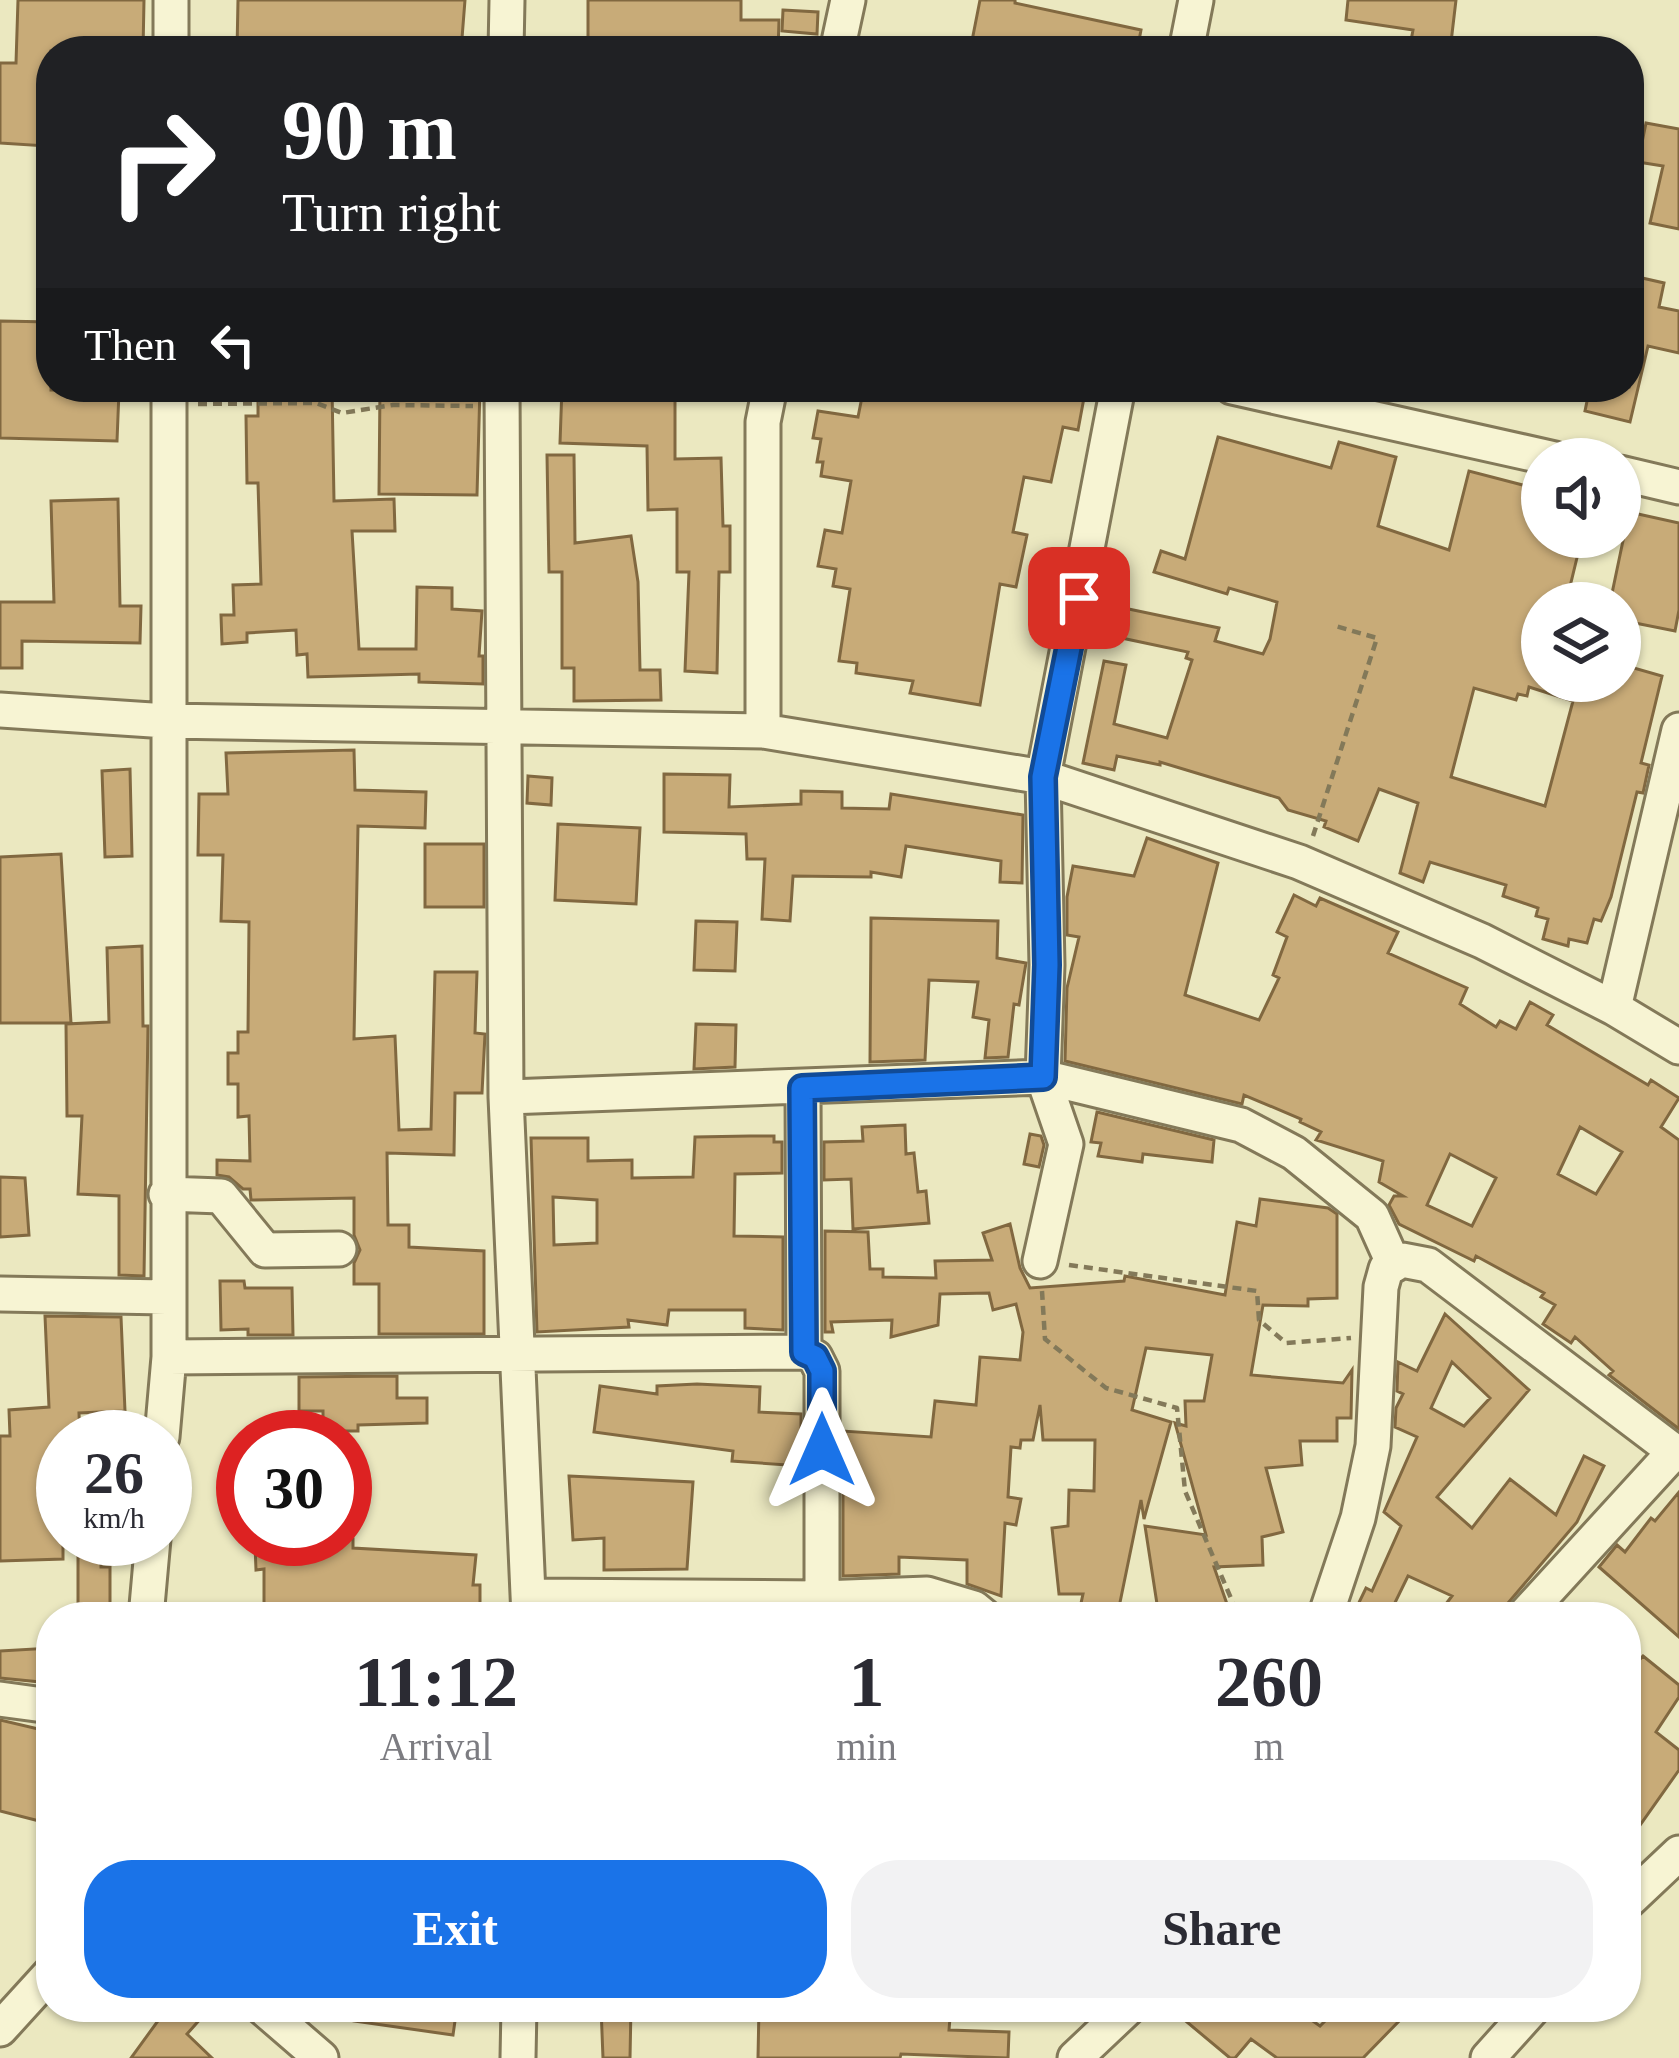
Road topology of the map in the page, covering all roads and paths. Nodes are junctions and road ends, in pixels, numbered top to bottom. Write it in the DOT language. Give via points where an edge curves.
graph roads {
  1 [pos="171,0"];
  2 [pos="507,0"];
  3 [pos="848,0"];
  4 [pos="1196,0"];
  5 [pos="171,36"];
  6 [pos="506,36"];
  7 [pos="840,36"];
  8 [pos="1189,36"];
  9 [pos="169,402"];
  10 [pos="279,402"];
  11 [pos="434,402"];
  12 [pos="502,402"];
  13 [pos="767,402"];
  14 [pos="1115,402"];
  15 [pos="1299,402"];
  16 [pos="1521,451"];
  17 [pos="1641,478"];
  18 [pos="1679,487"];
  19 [pos="1332,625"];
  20 [pos="0,710"];
  21 [pos="167,721"];
  22 [pos="504,725"];
  23 [pos="763,730"];
  24 [pos="1679,730"];
  25 [pos="1043,777"];
  26 [pos="1299,862"];
  27 [pos="1614,1008"];
  28 [pos="1679,1047"];
  29 [pos="1043,1077"];
  30 [pos="802,1088"];
  31 [pos="506,1097"];
  32 [pos="166,1194"];
  33 [pos="339,1249"];
  34 [pos="1040,1261"];
  35 [pos="1394,1265"];
  36 [pos="0,1294"];
  37 [pos="166,1297"];
  38 [pos="1375,1336"];
  39 [pos="804,1352"];
  40 [pos="515,1354"];
  41 [pos="169,1357"];
  42 [pos="164,1410"];
  43 [pos="1676,1454"];
  44 [pos="151,1566"];
  45 [pos="822,1598"];
  46 [pos="147,1602"];
  47 [pos="529,1602"];
  48 [pos="692,1602"];
  49 [pos="954,1602"];
  50 [pos="1233,1602"];
  51 [pos="1330,1602"];
  52 [pos="1536,1602"];
  53 [pos="0,1700"];
  54 [pos="36,1704"];
  55 [pos="1673,1866"];
  56 [pos="1641,1891"];
  57 [pos="36,1990"];
  58 [pos="279,2022"];
  59 [pos="519,2022"];
  60 [pos="1113,2022"];
  61 [pos="1520,2022"];
  62 [pos="0,2030"];
  63 [pos="321,2058"];
  64 [pos="518,2058"];
  65 [pos="1075,2058"];
  66 [pos="1488,2058"];
  1 -- 5 [label="street"];
  2 -- 6 [label="street"];
  3 -- 7 [label="street"];
  4 -- 8 [label="street"];
  9 -- 21 [label="street"];
  10 -- 11 [label="path" via="342,413"];
  12 -- 22 [label="street"];
  13 -- 23 [label="street"];
  14 -- 25 [label="street"];
  15 -- 16 [label="street"];
  17 -- 18 [label="street"];
  19 -- 26 [label="path" via="1377,638"];
  20 -- 21 [label="street"];
  21 -- 22 [label="street"];
  21 -- 32 [label="street"];
  22 -- 23 [label="street"];
  22 -- 31 [label="street"];
  23 -- 25 [label="street"];
  24 -- 27 [label="street"];
  25 -- 26 [label="street"];
  25 -- 29 [label="street"];
  26 -- 27 [label="street"];
  27 -- 28 [label="street"];
  29 -- 30 [label="street"];
  29 -- 34 [label="street" via="1066,1144"];
  29 -- 35 [label="street" via="1241,1125 1294,1153 1372,1216"];
  30 -- 31 [label="street"];
  30 -- 39 [label="street"];
  31 -- 40 [label="street"];
  32 -- 33 [label="street" via="221,1196 265,1250"];
  32 -- 37 [label="street"];
  34 -- 38 [label="path" via="1257,1292 1259,1320 1286,1343"];
  34 -- 50 [label="path" via="1045,1339 1106,1388 1177,1408 1185,1491"];
  35 -- 38 [label="street" via="1381,1287"];
  35 -- 43 [label="street" via="1428,1265"];
  36 -- 37 [label="street"];
  37 -- 41 [label="street"];
  38 -- 51 [label="street" via="1373,1446"];
  39 -- 40 [label="street"];
  39 -- 45 [label="street" via="822,1371"];
  40 -- 41 [label="street"];
  40 -- 47 [label="street"];
  41 -- 42 [label="street"];
  43 -- 52 [label="street"];
  44 -- 46 [label="street"];
  45 -- 48 [label="street"];
  45 -- 49 [label="street" via="927,1594"];
  53 -- 54 [label="street"];
  55 -- 56 [label="street"];
  57 -- 62 [label="street"];
  58 -- 63 [label="street"];
  59 -- 64 [label="street"];
  60 -- 65 [label="street"];
  61 -- 66 [label="street"];
}
